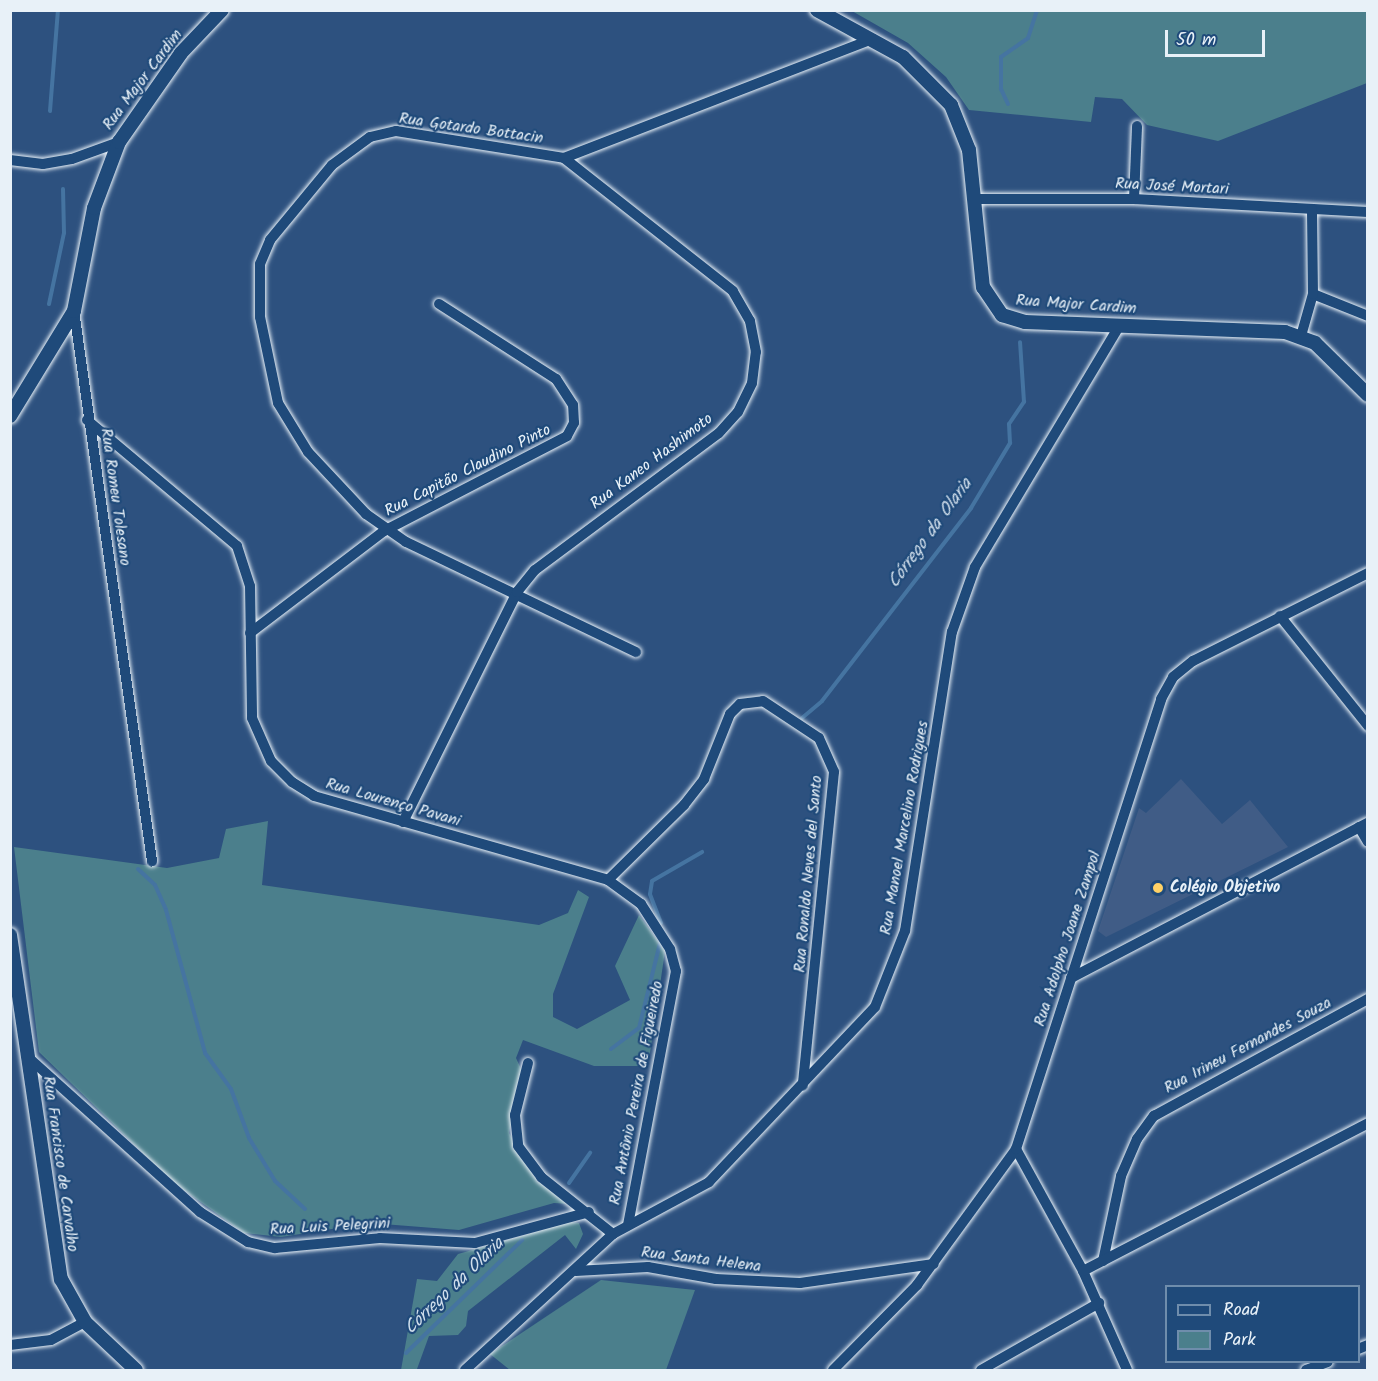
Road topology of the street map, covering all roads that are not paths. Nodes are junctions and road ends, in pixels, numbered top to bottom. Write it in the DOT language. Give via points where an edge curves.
graph roads {
  1 [pos="222,10"];
  2 [pos="817,10"];
  3 [pos="873,39"];
  4 [pos="1137,126"];
  5 [pos="119,142"];
  6 [pos="564,158"];
  7 [pos="10,160"];
  8 [pos="975,199"];
  9 [pos="1134,199"];
  10 [pos="1312,209"];
  11 [pos="1368,212"];
  12 [pos="1313,294"];
  13 [pos="439,304"];
  14 [pos="74,311"];
  15 [pos="1368,316"];
  16 [pos="1119,326"];
  17 [pos="1301,336"];
  18 [pos="1368,395"];
  19 [pos="10,416"];
  20 [pos="87,420"];
  21 [pos="384,531"];
  22 [pos="1368,573"];
  23 [pos="517,592"];
  24 [pos="1280,616"];
  25 [pos="250,633"];
  26 [pos="636,652"];
  27 [pos="1368,726"];
  28 [pos="403,822"];
  29 [pos="1363,825"];
  30 [pos="1368,842"];
  31 [pos="152,861"];
  32 [pos="608,880"];
  33 [pos="10,935"];
  34 [pos="1071,978"];
  35 [pos="1368,999"];
  36 [pos="29,1058"];
  37 [pos="528,1063"];
  38 [pos="803,1085"];
  39 [pos="1368,1123"];
  40 [pos="1016,1149"];
  41 [pos="589,1212"];
  42 [pos="628,1225"];
  43 [pos="613,1234"];
  44 [pos="1102,1261"];
  45 [pos="933,1264"];
  46 [pos="576,1271"];
  47 [pos="1083,1271"];
  48 [pos="1099,1303"];
  49 [pos="85,1322"];
  50 [pos="10,1345"];
  51 [pos="1326,1363"];
  52 [pos="136,1371"];
  53 [pos="465,1371"];
  54 [pos="833,1371"];
  55 [pos="981,1371"];
  56 [pos="1127,1371"];
  57 [pos="1306,1371"];
  1 -- 5 [label="street, Rua Major Cardim" via="181,53"];
  2 -- 3 [label="street, Rua Major Cardim"];
  3 -- 6 [label="street, Rua Gotardo Bottacin"];
  3 -- 8 [label="street, Rua Major Cardim" via="918,69 951,105 969,150"];
  4 -- 9 [label="street"];
  5 -- 7 [label="street, Rua Major Cardim" via="72,159 43,164"];
  5 -- 14 [label="street, Rua Romeu Tolesano" via="94,208"];
  6 -- 21 [label="street, Rua Gotardo Bottacin" via="396,131 370,137 332,165 270,240 257,289 278,403 308,452"];
  6 -- 23 [label="street, Rua Kaneo Hashimoto" via="733,291 750,321 756,352 752,383 738,412 719,433 554,553"];
  8 -- 9 [label="street, Rua José Mortari"];
  8 -- 16 [label="street, Rua Major Cardim" via="983,287 993,308 1018,321"];
  9 -- 10 [label="street, Rua José Mortari"];
  10 -- 11 [label="street, Rua José Mortari"];
  10 -- 12 [label="street"];
  12 -- 15 [label="street"];
  12 -- 17 [label="street"];
  13 -- 21 [label="street, Rua Capitão Claudino Pinto" via="556,379 573,405 574,423 551,447"];
  14 -- 19 [label="street"];
  14 -- 20 [label="street, Rua Romeu Tolesano"];
  16 -- 17 [label="street, Rua Major Cardim" via="1270,329"];
  16 -- 38 [label="street, Rua Manoel Marcelino Rodrigues" via="975,567 952,632 905,931 893,970 875,1006"];
  17 -- 18 [label="street, Rua Major Cardim"];
  20 -- 25 [label="street, Rua Lourenço Pavani" via="237,546 250,586"];
  20 -- 31 [label="street, Rua Romeu Tolesano"];
  21 -- 23 [label="street, Rua Gotardo Bottacin"];
  21 -- 25 [label="street, Rua Capitão Claudino Pinto"];
  22 -- 24 [label="street, Rua Adolpho Joane Zampol"];
  23 -- 26 [label="street, Rua Gotardo Bottacin"];
  23 -- 28 [label="street, Rua Kaneo Hashimoto"];
  24 -- 27 [label="street"];
  24 -- 34 [label="street, Rua Adolpho Joane Zampol" via="1193,661 1173,677 1161,699"];
  25 -- 28 [label="street, Rua Lourenço Pavani" via="252,718 271,761 314,796"];
  28 -- 32 [label="street, Rua Lourenço Pavani"];
  29 -- 30 [label="street"];
  29 -- 34 [label="street"];
  32 -- 38 [label="street, Rua Ronaldo Neves del Santo" via="704,779 730,714 740,704 763,701 819,738 832,758"];
  32 -- 42 [label="street, Rua Antônio Pereira de Figueiredo" via="641,904 670,949 676,971"];
  33 -- 36 [label="street, Rua Francisco de Carvalho"];
  34 -- 40 [label="street, Rua Adolpho Joane Zampol"];
  35 -- 44 [label="street, Rua Irineu Fernandes Souza" via="1154,1116 1137,1139 1121,1176"];
  36 -- 41 [label="street, Rua Luis Pelegrini" via="200,1212 248,1242 275,1248 380,1238 475,1243"];
  36 -- 49 [label="street, Rua Francisco de Carvalho" via="55,1253 61,1279"];
  37 -- 41 [label="street" via="515,1114 518,1146 541,1177"];
  38 -- 42 [label="street, Rua Manoel Marcelino Rodrigues" via="709,1182"];
  39 -- 44 [label="street"];
  40 -- 45 [label="street, Rua Adolpho Joane Zampol"];
  40 -- 47 [label="street"];
  41 -- 43 [label="street"];
  42 -- 43 [label="street, Rua Manoel Marcelino Rodrigues"];
  43 -- 46 [label="street, Rua Manoel Marcelino Rodrigues"];
  44 -- 47 [label="street"];
  45 -- 46 [label="street, Rua Santa Helena" via="800,1283 716,1279 648,1267"];
  45 -- 54 [label="street, Rua Adolpho Joane Zampol"];
  46 -- 53 [label="street"];
  47 -- 48 [label="street"];
  48 -- 55 [label="street"];
  48 -- 56 [label="street"];
  49 -- 50 [label="street" via="51,1340"];
  49 -- 52 [label="street, Rua Francisco de Carvalho"];
  51 -- 57 [label="street"];
}
